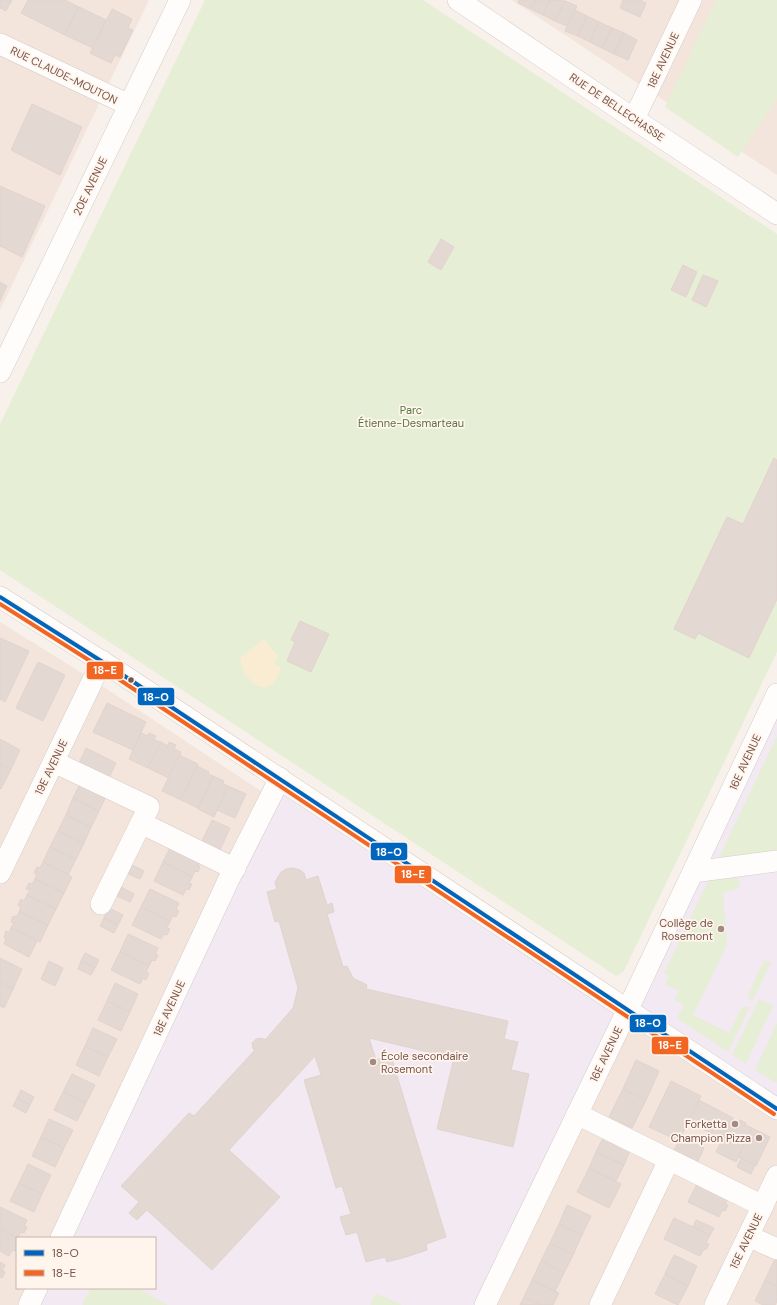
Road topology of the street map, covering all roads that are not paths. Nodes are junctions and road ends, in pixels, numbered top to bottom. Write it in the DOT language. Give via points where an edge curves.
graph roads {
  1 [pos="180,0"];
  2 [pos="458,0"];
  3 [pos="691,0"];
  4 [pos="0,44"];
  5 [pos="129,105"];
  6 [pos="634,119"];
  7 [pos="777,214"];
  8 [pos="0,372"];
  9 [pos="0,597"];
  10 [pos="102,661"];
  11 [pos="777,694"];
  12 [pos="54,762"];
  13 [pos="280,778"];
  14 [pos="141,823"];
  15 [pos="777,861"];
  16 [pos="234,869"];
  17 [pos="693,872"];
  18 [pos="0,873"];
  19 [pos="101,904"];
  20 [pos="628,1009"];
  21 [pos="777,1109"];
  22 [pos="577,1114"];
  23 [pos="669,1160"];
  24 [pos="777,1176"];
  25 [pos="763,1206"];
  26 [pos="748,1236"];
  27 [pos="61,1237"];
  28 [pos="777,1249"];
  29 [pos="37,1289"];
  30 [pos="29,1305"];
  31 [pos="485,1305"];
  32 [pos="600,1305"];
  33 [pos="715,1305"];
  1 -- 5 [label="street, 20E AVENUE"];
  2 -- 6 [label="street, RUE DE BELLECHASSE"];
  3 -- 6 [label="street, 18E AVENUE"];
  4 -- 5 [label="street, RUE CLAUDE-MOUTON"];
  5 -- 8 [label="street, 20E AVENUE"];
  6 -- 7 [label="street, RUE DE BELLECHASSE"];
  9 -- 10 [label="street"];
  10 -- 12 [label="street, 19E AVENUE"];
  10 -- 13 [label="street"];
  11 -- 17 [label="street, 16E AVENUE"];
  12 -- 14 [label="street" via="149,807"];
  12 -- 18 [label="street, 19E AVENUE"];
  13 -- 16 [label="street, 18E AVENUE"];
  13 -- 20 [label="street"];
  14 -- 16 [label="street"];
  14 -- 19 [label="street"];
  15 -- 17 [label="street"];
  16 -- 27 [label="street, 18E AVENUE"];
  17 -- 20 [label="street, 16E AVENUE"];
  20 -- 21 [label="street"];
  20 -- 22 [label="street, 16E AVENUE"];
  22 -- 23 [label="street"];
  22 -- 31 [label="street, 16E AVENUE"];
  23 -- 25 [label="street"];
  23 -- 32 [label="street"];
  24 -- 25 [label="street, 15E AVENUE"];
  25 -- 26 [label="street, 15E AVENUE"];
  26 -- 28 [label="street"];
  26 -- 33 [label="street, 15E AVENUE"];
  29 -- 30 [label="street"];
}
